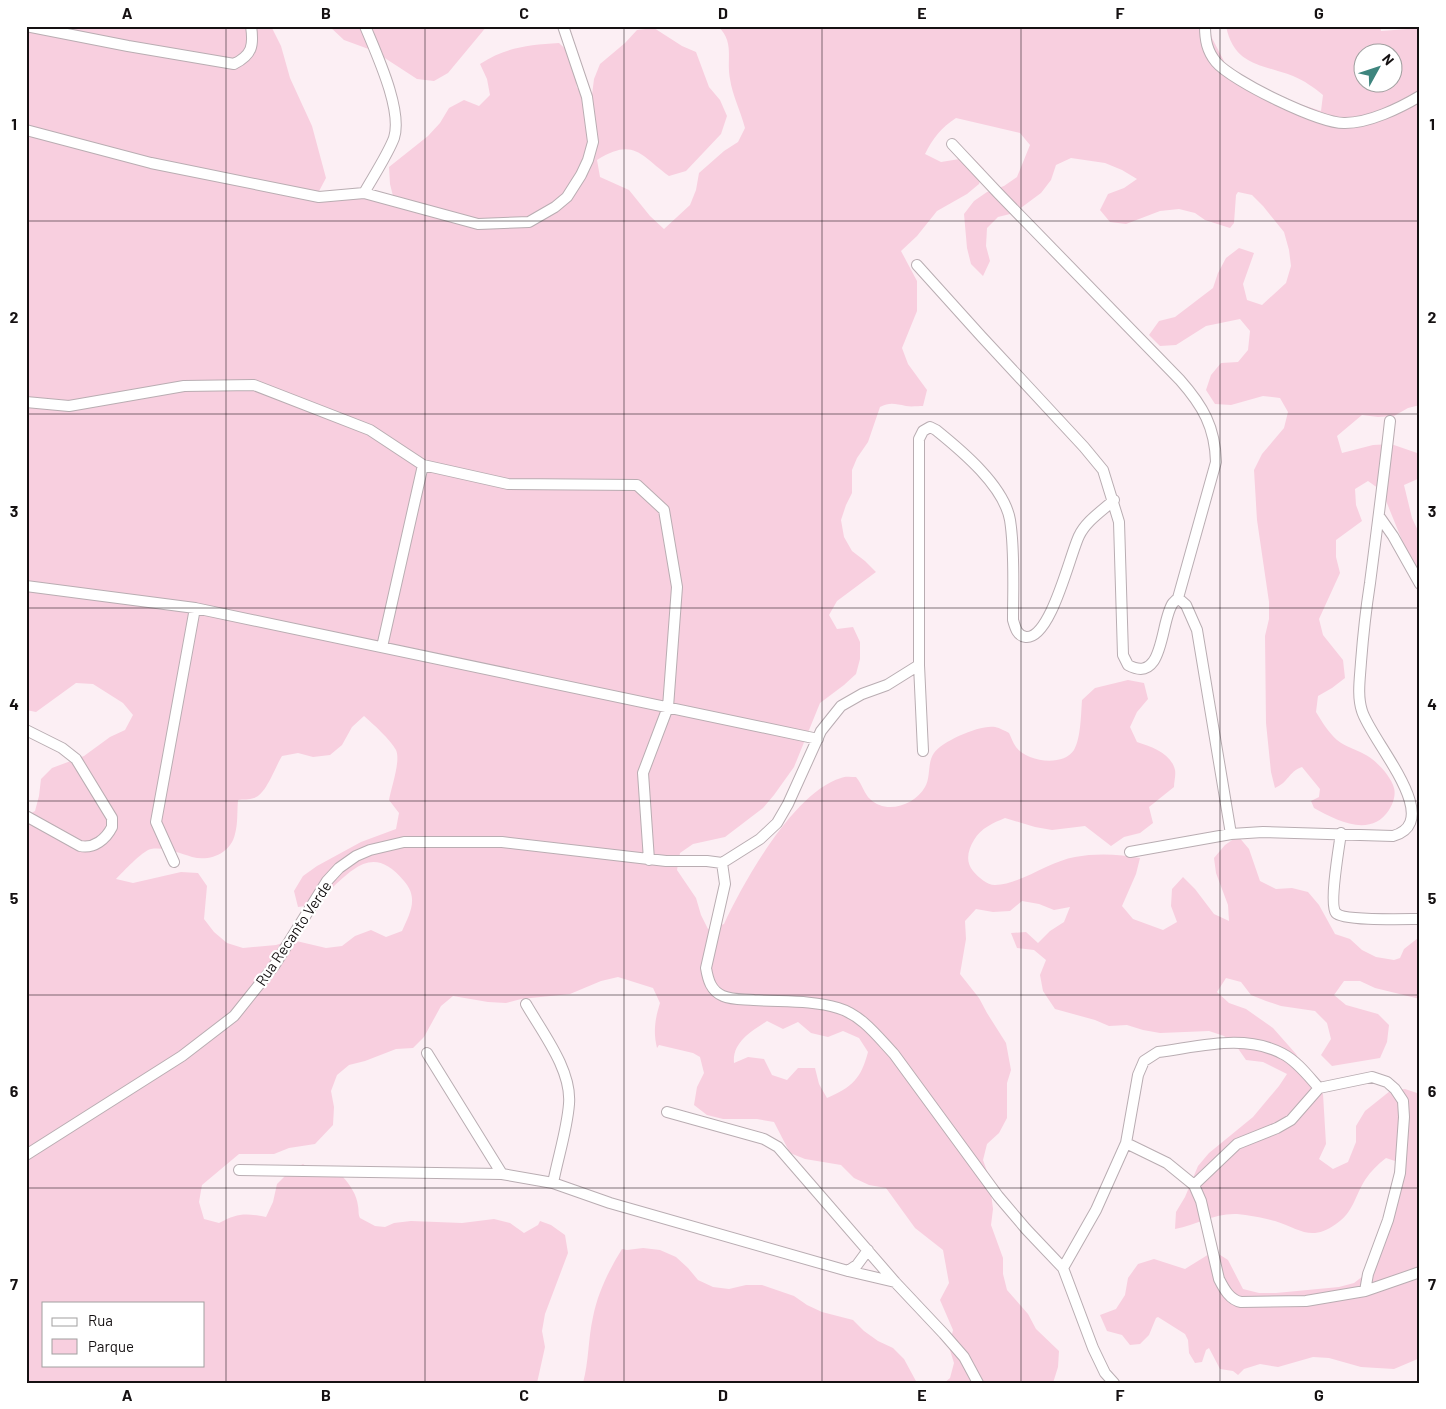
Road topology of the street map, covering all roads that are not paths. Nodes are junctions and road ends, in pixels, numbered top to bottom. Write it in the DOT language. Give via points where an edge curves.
graph roads {
  1 [pos="26,26"];
  2 [pos="251,26"];
  3 [pos="365,26"];
  4 [pos="563,26"];
  5 [pos="1205,26"];
  6 [pos="1420,96"];
  7 [pos="26,130"];
  8 [pos="952,144"];
  9 [pos="364,193"];
  10 [pos="918,265"];
  11 [pos="26,402"];
  12 [pos="1390,420"];
  13 [pos="423,465"];
  14 [pos="1114,500"];
  15 [pos="1379,516"];
  16 [pos="1420,584"];
  17 [pos="26,586"];
  18 [pos="1178,598"];
  19 [pos="195,608"];
  20 [pos="382,647"];
  21 [pos="919,665"];
  22 [pos="668,707"];
  23 [pos="26,730"];
  24 [pos="818,739"];
  25 [pos="923,751"];
  26 [pos="26,816"];
  27 [pos="1341,833"];
  28 [pos="1231,834"];
  29 [pos="1130,852"];
  30 [pos="649,860"];
  31 [pos="174,862"];
  32 [pos="722,863"];
  33 [pos="1420,919"];
  34 [pos="526,1004"];
  35 [pos="427,1053"];
  36 [pos="1319,1088"];
  37 [pos="667,1112"];
  38 [pos="1126,1143"];
  39 [pos="26,1155"];
  40 [pos="238,1170"];
  41 [pos="502,1174"];
  42 [pos="553,1183"];
  43 [pos="1194,1185"];
  44 [pos="868,1250"];
  45 [pos="1063,1268"];
  46 [pos="848,1271"];
  47 [pos="1420,1272"];
  48 [pos="895,1282"];
  49 [pos="1364,1290"];
  50 [pos="978,1383"];
  51 [pos="1114,1383"];
  1 -- 2 [label="street" via="234,64 251,49"];
  3 -- 9 [label="street" via="391,95 396,120 394,137"];
  4 -- 9 [label="street" via="587,97 592,142 581,175 568,197 555,208 529,222 478,224"];
  5 -- 6 [label="street" via="1205,43 1226,71 1248,85 1329,122 1362,122"];
  7 -- 9 [label="street" via="151,162 319,197"];
  8 -- 18 [label="street" via="1180,380 1204,412 1215,444 1216,462"];
  10 -- 14 [label="street" via="1084,446 1103,470"];
  11 -- 13 [label="street" via="69,406 184,386 254,385 370,430"];
  12 -- 15 [label="street"];
  13 -- 20 [label="street"];
  13 -- 22 [label="street" via="508,484 637,485 664,510 677,587"];
  14 -- 18 [label="street" via="1119,522 1123,655 1128,666 1145,668 1157,657 1169,612"];
  14 -- 21 [label="street" via="1079,535 1065,580 1042,629 1032,636 1022,636 1013,620 1012,538 1010,519 1002,500 971,461 936,430 926,429 918,439"];
  15 -- 16 [label="street"];
  15 -- 27 [label="street" via="1364,628 1360,695 1362,711 1399,770 1416,805 1416,813 1414,823 1402,834"];
  17 -- 19 [label="street"];
  18 -- 28 [label="street" via="1186,605 1197,630"];
  19 -- 20 [label="street"];
  19 -- 31 [label="street" via="156,822"];
  20 -- 22 [label="street"];
  21 -- 24 [label="street" via="887,685 841,706"];
  21 -- 25 [label="street"];
  22 -- 24 [label="street"];
  22 -- 30 [label="street" via="643,773"];
  23 -- 26 [label="street" via="76,759 113,823 110,832 96,845 86,847"];
  24 -- 32 [label="street" via="776,824 760,839"];
  27 -- 28 [label="street"];
  27 -- 33 [label="street" via="1333,893 1333,909 1337,914 1354,918"];
  28 -- 29 [label="street"];
  30 -- 32 [label="street, Rua Recanto Verde"];
  30 -- 39 [label="street, Rua Recanto Verde" via="502,842 404,842 356,856 327,881 274,966 234,1016 182,1056"];
  32 -- 45 [label="street" via="725,884 706,968 714,989 723,996 738,999 821,1004 856,1016 894,1054 998,1196"];
  34 -- 42 [label="street" via="561,1064 570,1103"];
  35 -- 41 [label="street"];
  36 -- 38 [label="street" via="1285,1055 1266,1046 1228,1043 1158,1052 1144,1061 1138,1075"];
  36 -- 43 [label="street" via="1291,1120 1237,1144"];
  36 -- 49 [label="street" via="1372,1077 1387,1082 1403,1101 1398,1187"];
  37 -- 44 [label="street" via="764,1138 772,1143"];
  38 -- 43 [label="street" via="1167,1163"];
  38 -- 45 [label="street" via="1096,1210"];
  40 -- 41 [label="street"];
  41 -- 42 [label="street"];
  42 -- 46 [label="street" via="610,1203"];
  43 -- 49 [label="street" via="1201,1201 1219,1279 1235,1301 1306,1301"];
  44 -- 46 [label="street"];
  44 -- 48 [label="street"];
  45 -- 51 [label="street" via="1093,1348 1105,1373"];
  46 -- 48 [label="street"];
  47 -- 49 [label="street"];
  48 -- 50 [label="street" via="964,1358"];
}
